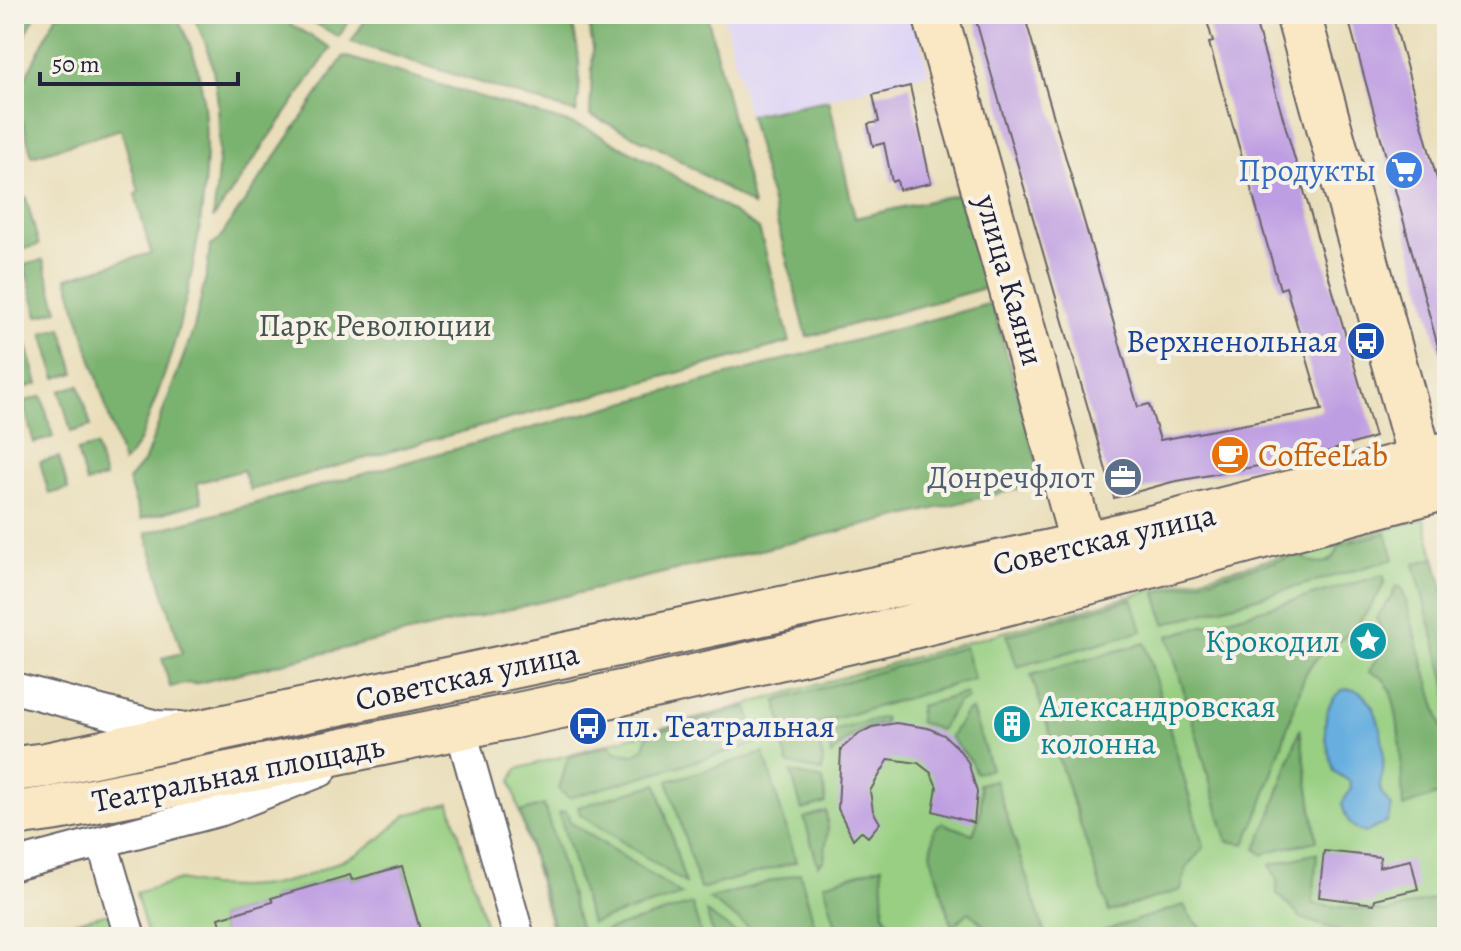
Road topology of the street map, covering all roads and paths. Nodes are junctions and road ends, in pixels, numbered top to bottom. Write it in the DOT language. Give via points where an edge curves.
graph roads {
  1 [pos="935,14"];
  2 [pos="1298,14"];
  3 [pos="1441,469"];
  4 [pos="1083,545"];
  5 [pos="758,614"];
  6 [pos="766,659"];
  7 [pos="14,688"];
  8 [pos="460,727"];
  9 [pos="222,728"];
  10 [pos="399,740"];
  11 [pos="14,769"];
  12 [pos="14,814"];
  13 [pos="102,842"];
  14 [pos="14,865"];
  15 [pos="130,937"];
  16 [pos="519,937"];
  1 -- 4 [label="main road, улица Каяни"];
  2 -- 3 [label="main road"];
  3 -- 4 [label="main road, Советская улица"];
  3 -- 6 [label="main road, Советская улица" via="981,609"];
  4 -- 5 [label="main road, Советская улица"];
  5 -- 6 [label="main road"];
  5 -- 9 [label="main road, Советская улица"];
  6 -- 8 [label="main road, Советская улица"];
  7 -- 9 [label="street, Театральная площадь" via="157,726"];
  8 -- 10 [label="main road, Советская улица"];
  8 -- 16 [label="street"];
  9 -- 11 [label="main road, Театральная площадь"];
  10 -- 12 [label="main road, Театральная площадь"];
  10 -- 13 [label="street, Театральная площадь" via="222,810"];
  13 -- 14 [label="street, Театральная площадь"];
  13 -- 15 [label="street"];
}
